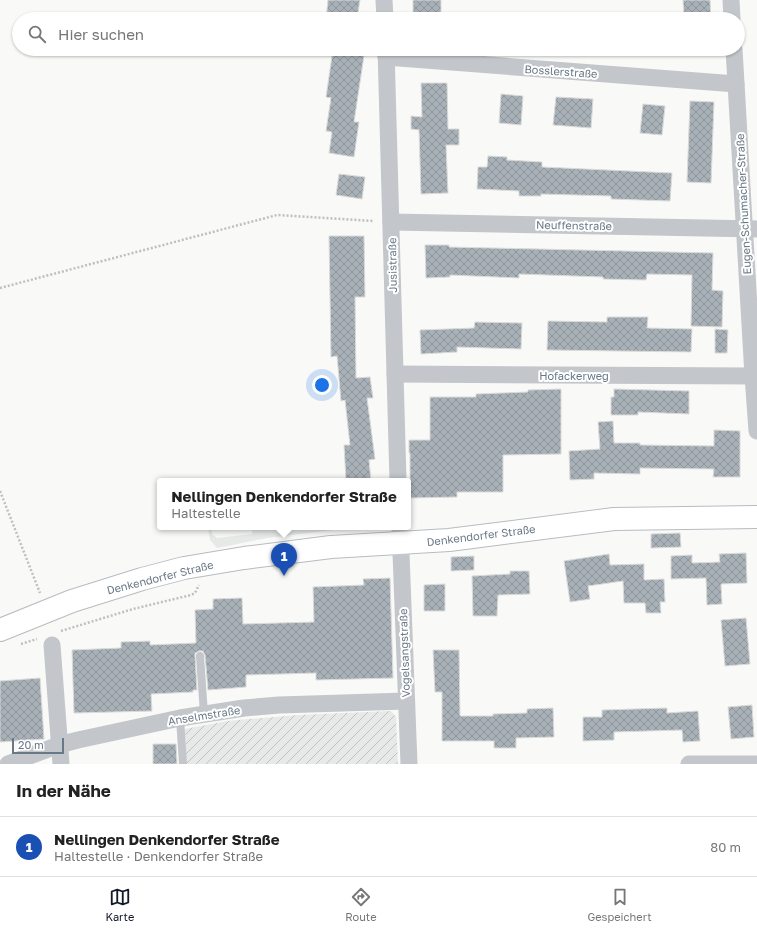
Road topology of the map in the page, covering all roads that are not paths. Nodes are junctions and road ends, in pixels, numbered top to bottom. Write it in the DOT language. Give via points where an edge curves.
graph roads {
  1 [pos="384,0"];
  2 [pos="731,0"];
  3 [pos="385,12"];
  4 [pos="732,12"];
  5 [pos="386,56"];
  6 [pos="420,56"];
  7 [pos="734,56"];
  8 [pos="736,84"];
  9 [pos="391,222"];
  10 [pos="751,229"];
  11 [pos="395,374"];
  12 [pos="752,376"];
  13 [pos="757,431"];
  14 [pos="398,478"];
  15 [pos="757,517"];
  16 [pos="400,535"];
  17 [pos="0,630"];
  18 [pos="49,639"];
  19 [pos="200,656"];
  20 [pos="406,701"];
  21 [pos="204,714"];
  22 [pos="180,718"];
  23 [pos="59,745"];
  24 [pos="8,764"];
  25 [pos="61,764"];
  26 [pos="183,764"];
  27 [pos="409,764"];
  28 [pos="689,764"];
  29 [pos="757,764"];
  1 -- 3 [label="street"];
  2 -- 4 [label="street"];
  5 -- 9 [label="street, Jusistraße"];
  6 -- 8 [label="street, Bosslerstraße"];
  7 -- 8 [label="street, Eugen-Schumacher-Straße"];
  8 -- 10 [label="street, Eugen-Schumacher-Straße"];
  9 -- 10 [label="street, Neuffenstraße"];
  9 -- 11 [label="street, Jusistraße"];
  10 -- 12 [label="street, Eugen-Schumacher-Straße"];
  11 -- 12 [label="street, Hofackerweg"];
  11 -- 14 [label="street, Jusistraße"];
  12 -- 13 [label="street, Eugen-Schumacher-Straße"];
  15 -- 16 [label="main road, Denkendorfer Straße" via="614,519 449,540"];
  16 -- 17 [label="main road, Denkendorfer Straße" via="207,564 142,579 72,602"];
  16 -- 20 [label="street, Vogelsangstraße"];
  18 -- 23 [label="street"];
  19 -- 21 [label="lane"];
  20 -- 21 [label="street, Anselmstraße" via="267,706"];
  20 -- 27 [label="street, Vogelsangstraße"];
  21 -- 22 [label="street, Anselmstraße"];
  22 -- 23 [label="street, Anselmstraße"];
  22 -- 26 [label="lane"];
  23 -- 24 [label="street, Anselmstraße"];
  23 -- 25 [label="street"];
  28 -- 29 [label="street"];
}
